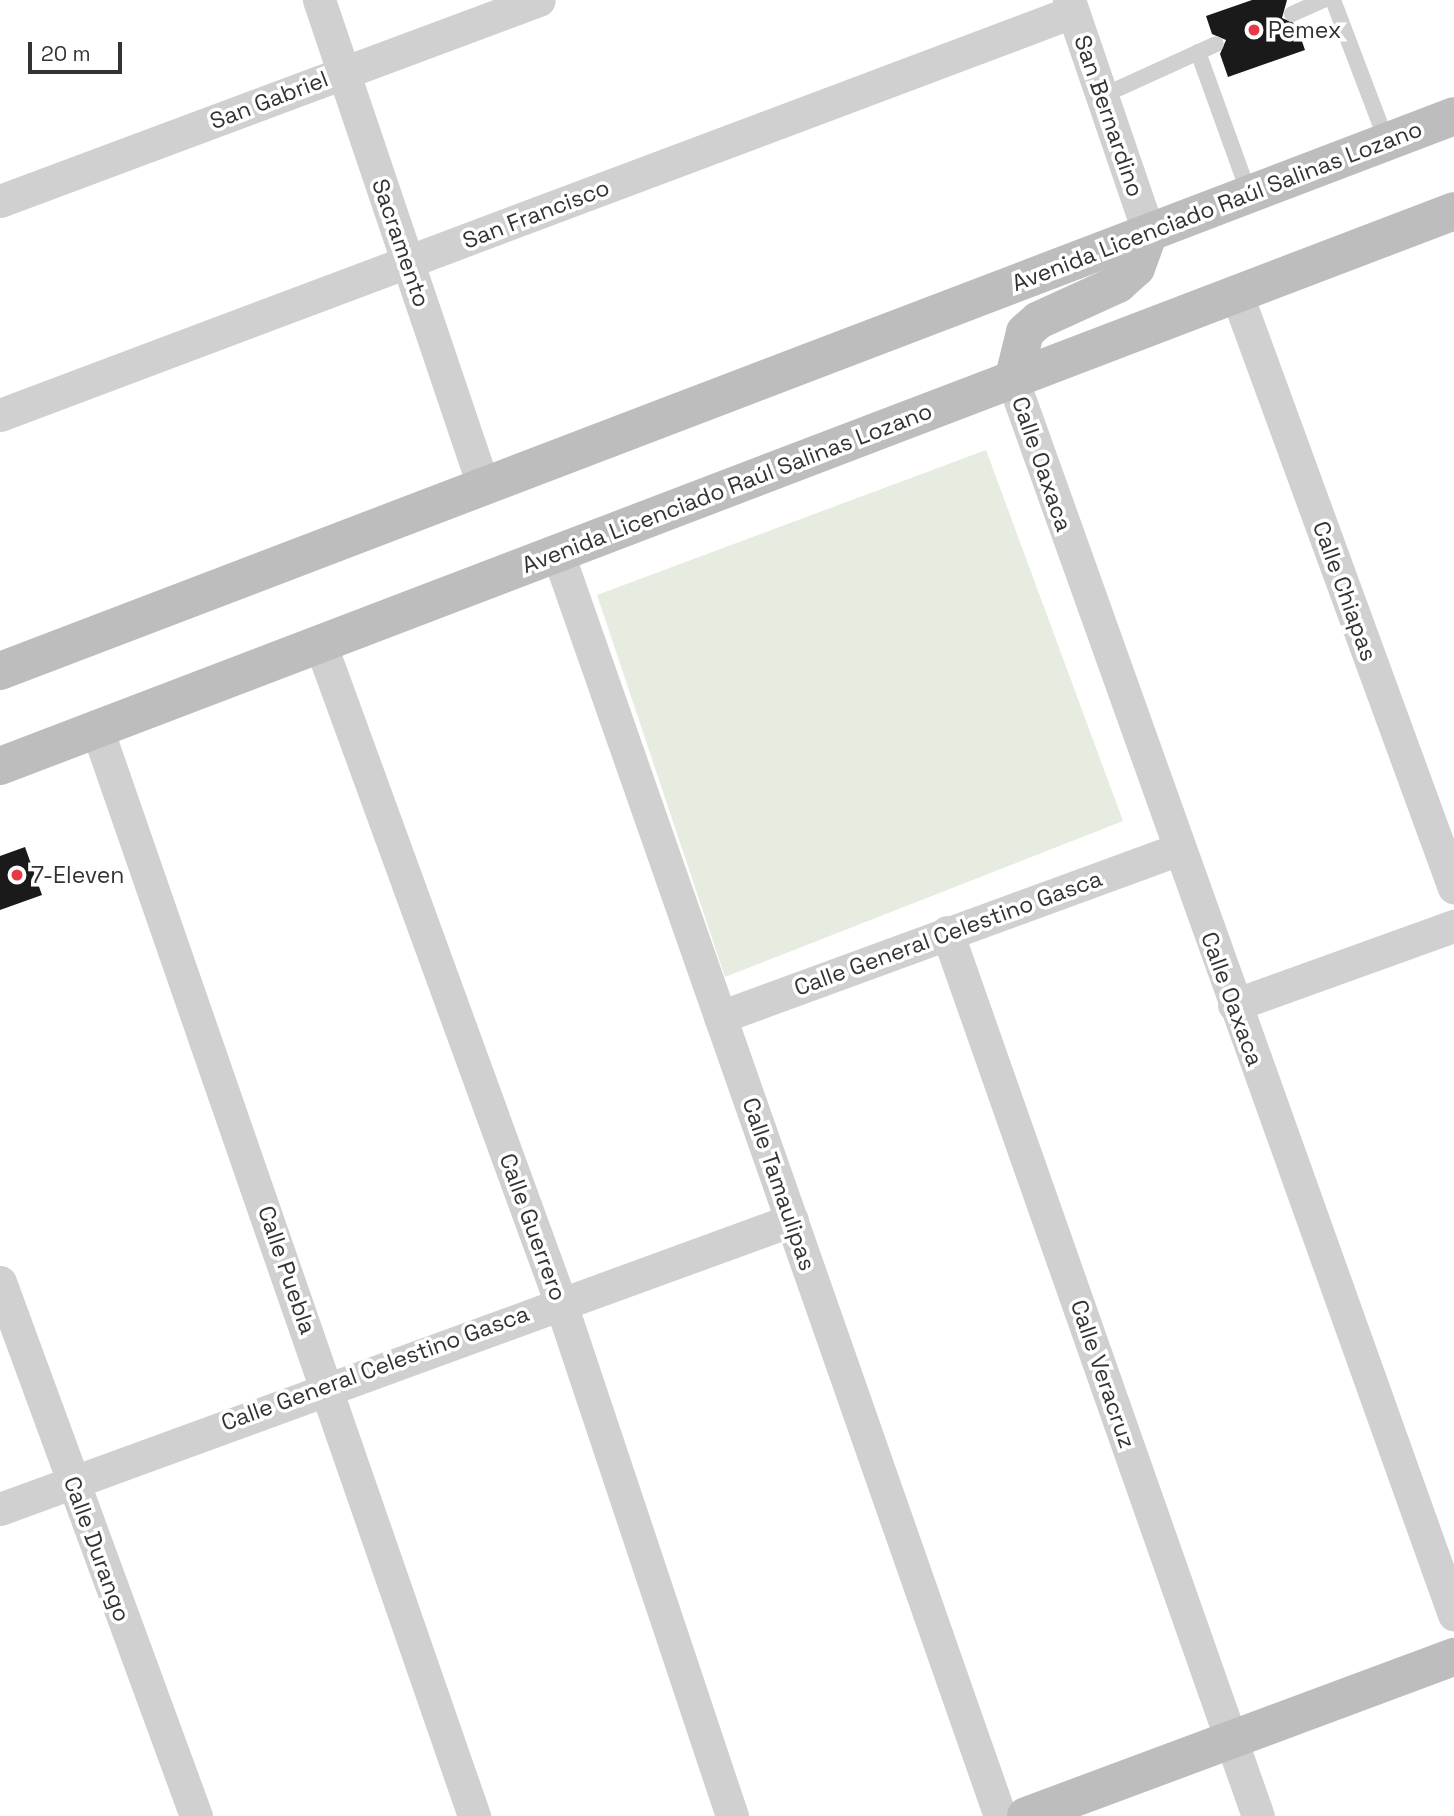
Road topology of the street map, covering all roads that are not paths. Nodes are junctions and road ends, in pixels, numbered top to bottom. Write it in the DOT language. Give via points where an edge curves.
graph roads {
  1 [pos="319,0"];
  2 [pos="539,0"];
  3 [pos="1324,0"];
  4 [pos="1333,0"];
  5 [pos="1071,6"];
  6 [pos="1292,14"];
  7 [pos="1216,44"];
  8 [pos="1198,52"];
  9 [pos="343,72"];
  10 [pos="1102,96"];
  11 [pos="1454,116"];
  12 [pos="1387,142"];
  13 [pos="1249,194"];
  14 [pos="0,201"];
  15 [pos="1454,211"];
  16 [pos="1149,233"];
  17 [pos="408,263"];
  18 [pos="1237,295"];
  19 [pos="1013,381"];
  20 [pos="0,415"];
  21 [pos="483,485"];
  22 [pos="557,551"];
  23 [pos="320,643"];
  24 [pos="0,671"];
  25 [pos="96,726"];
  26 [pos="0,766"];
  27 [pos="1176,850"];
  28 [pos="1454,888"];
  29 [pos="1454,926"];
  30 [pos="947,932"];
  31 [pos="1234,1005"];
  32 [pos="720,1017"];
  33 [pos="792,1220"];
  34 [pos="0,1282"];
  35 [pos="560,1301"];
  36 [pos="327,1385"];
  37 [pos="71,1480"];
  38 [pos="0,1509"];
  39 [pos="1454,1615"];
  40 [pos="1454,1657"];
  41 [pos="1232,1741"];
  42 [pos="196,1816"];
  43 [pos="474,1816"];
  44 [pos="732,1816"];
  45 [pos="1000,1816"];
  46 [pos="1026,1816"];
  47 [pos="1258,1816"];
  1 -- 9 [label="street, Sacramento"];
  2 -- 9 [label="street, San Gabriel"];
  3 -- 6 [label="lane"];
  4 -- 12 [label="lane"];
  5 -- 10 [label="street, San Bernardino"];
  5 -- 17 [label="street, San Francisco"];
  7 -- 8 [label="lane"];
  8 -- 10 [label="lane"];
  8 -- 13 [label="lane"];
  9 -- 14 [label="street, San Gabriel"];
  9 -- 17 [label="street, Sacramento"];
  10 -- 16 [label="street, San Bernardino"];
  11 -- 12 [label="main road, Avenida Licenciado Raúl Salinas Lozano"];
  12 -- 13 [label="main road, Avenida Licenciado Raúl Salinas Lozano"];
  13 -- 16 [label="main road, Avenida Licenciado Raúl Salinas Lozano"];
  15 -- 18 [label="main road, Avenida Licenciado Raúl Salinas Lozano"];
  16 -- 19 [label="main road" via="1136,268 1118,284 1039,320 1025,332"];
  16 -- 21 [label="main road, Avenida Licenciado Raúl Salinas Lozano"];
  17 -- 20 [label="street, San Francisco"];
  17 -- 21 [label="street, Sacramento"];
  18 -- 19 [label="main road, Avenida Licenciado Raúl Salinas Lozano"];
  18 -- 28 [label="street, Calle Chiapas"];
  19 -- 22 [label="main road, Avenida Licenciado Raúl Salinas Lozano"];
  19 -- 27 [label="street, Calle Oaxaca"];
  21 -- 24 [label="main road, Avenida Licenciado Raúl Salinas Lozano"];
  22 -- 23 [label="main road, Avenida Licenciado Raúl Salinas Lozano"];
  22 -- 32 [label="street, Calle Tamaulipas"];
  23 -- 25 [label="main road, Avenida Licenciado Raúl Salinas Lozano"];
  23 -- 35 [label="street, Calle Guerrero"];
  25 -- 26 [label="main road, Avenida Licenciado Raúl Salinas Lozano"];
  25 -- 36 [label="street, Calle Puebla"];
  27 -- 30 [label="street, Calle General Celestino Gasca"];
  27 -- 31 [label="street, Calle Oaxaca"];
  29 -- 31 [label="street"];
  30 -- 32 [label="street, Calle General Celestino Gasca"];
  30 -- 41 [label="street, Calle Veracruz"];
  31 -- 39 [label="street, Calle Oaxaca"];
  32 -- 33 [label="street, Calle Tamaulipas"];
  33 -- 35 [label="street, Calle General Celestino Gasca"];
  33 -- 45 [label="street, Calle Tamaulipas"];
  34 -- 37 [label="street, Calle Durango"];
  35 -- 36 [label="street, Calle General Celestino Gasca"];
  35 -- 44 [label="street, Calle Guerrero"];
  36 -- 37 [label="street, Calle General Celestino Gasca"];
  36 -- 43 [label="street, Calle Puebla"];
  37 -- 38 [label="street, Calle General Celestino Gasca"];
  37 -- 42 [label="street, Calle Durango"];
  40 -- 41 [label="main road"];
  41 -- 46 [label="main road"];
  41 -- 47 [label="street, Calle Veracruz"];
}
